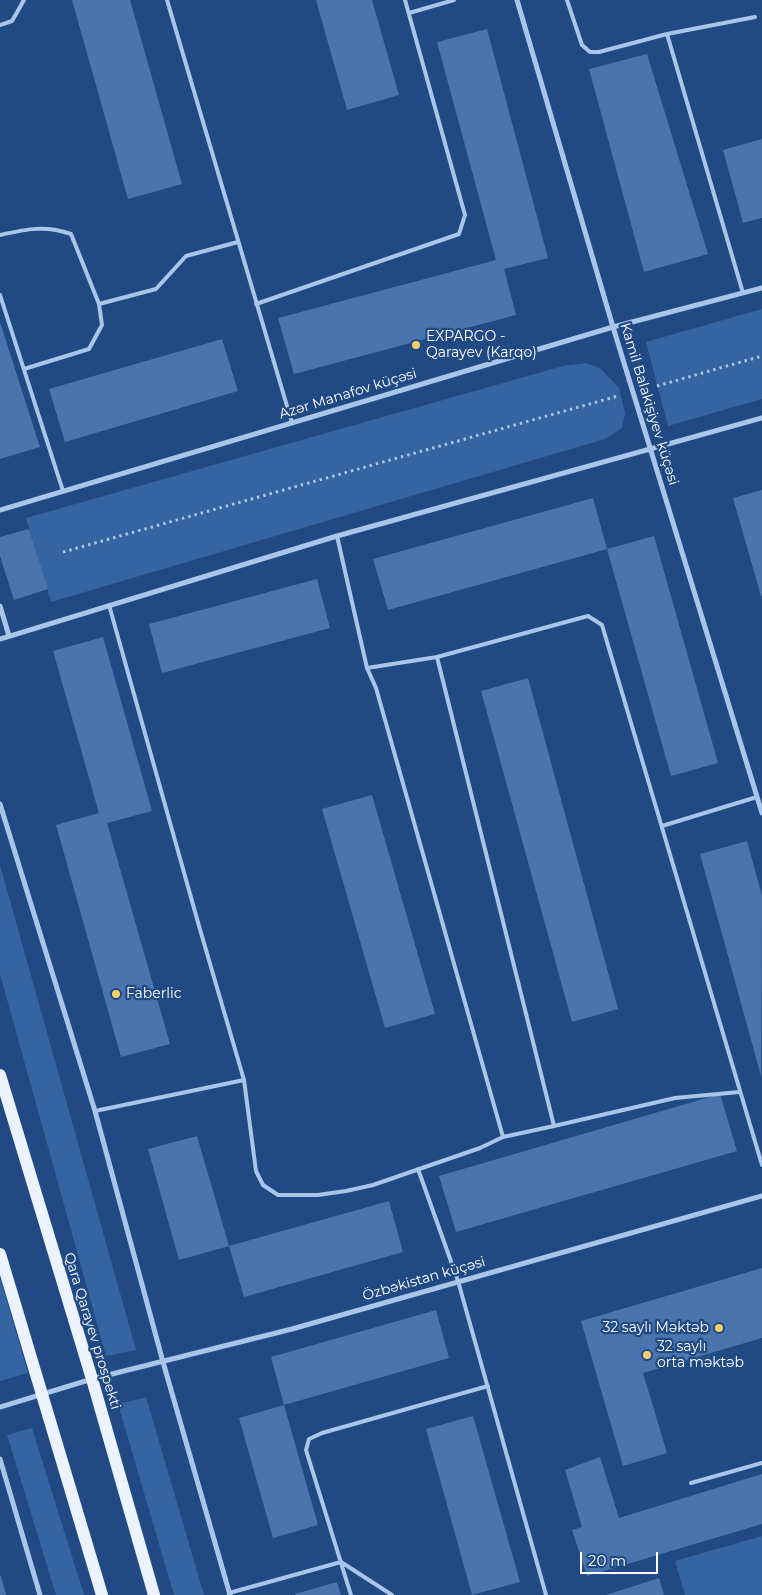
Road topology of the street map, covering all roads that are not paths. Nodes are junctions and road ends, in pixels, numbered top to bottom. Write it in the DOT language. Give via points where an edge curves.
graph roads {
  1 [pos="24,0"];
  2 [pos="167,0"];
  3 [pos="405,0"];
  4 [pos="454,0"];
  5 [pos="517,0"];
  6 [pos="567,0"];
  7 [pos="409,13"];
  8 [pos="755,17"];
  9 [pos="0,25"];
  10 [pos="667,34"];
  11 [pos="0,235"];
  12 [pos="238,242"];
  13 [pos="762,288"];
  14 [pos="743,292"];
  15 [pos="0,295"];
  16 [pos="99,304"];
  17 [pos="256,304"];
  18 [pos="613,327"];
  19 [pos="24,369"];
  20 [pos="762,418"];
  21 [pos="292,423"];
  22 [pos="651,449"];
  23 [pos="64,491"];
  24 [pos="0,510"];
  25 [pos="337,536"];
  26 [pos="110,605"];
  27 [pos="0,606"];
  28 [pos="9,636"];
  29 [pos="0,639"];
  30 [pos="437,657"];
  31 [pos="367,668"];
  32 [pos="757,797"];
  33 [pos="0,804"];
  34 [pos="762,813"];
  35 [pos="662,826"];
  36 [pos="0,1075"];
  37 [pos="244,1080"];
  38 [pos="739,1092"];
  39 [pos="95,1111"];
  40 [pos="554,1126"];
  41 [pos="503,1137"];
  42 [pos="762,1165"];
  43 [pos="418,1169"];
  44 [pos="762,1196"];
  45 [pos="0,1254"];
  46 [pos="458,1281"];
  47 [pos="163,1362"];
  48 [pos="92,1379"];
  49 [pos="488,1386"];
  50 [pos="42,1394"];
  51 [pos="0,1407"];
  52 [pos="0,1459"];
  53 [pos="762,1463"];
  54 [pos="691,1483"];
  55 [pos="341,1562"];
  56 [pos="229,1594"];
  57 [pos="40,1595"];
  58 [pos="102,1595"];
  59 [pos="154,1595"];
  60 [pos="351,1595"];
  61 [pos="392,1595"];
  62 [pos="546,1595"];
  1 -- 9 [label="lane" via="12,21"];
  2 -- 12 [label="lane"];
  3 -- 7 [label="lane"];
  4 -- 7 [label="lane"];
  5 -- 18 [label="street, Kamil Balakişiyev küçəsi"];
  6 -- 10 [label="lane" via="582,45 590,52"];
  7 -- 17 [label="lane" via="465,215 459,234"];
  8 -- 10 [label="lane"];
  10 -- 14 [label="lane"];
  11 -- 16 [label="lane" via="35,228 54,228 71,234"];
  12 -- 16 [label="lane" via="186,256 156,289"];
  12 -- 17 [label="lane"];
  13 -- 14 [label="street, Azər Manafov küçəsi"];
  14 -- 18 [label="street, Azər Manafov küçəsi"];
  15 -- 19 [label="lane"];
  16 -- 19 [label="lane" via="102,325 89,349"];
  17 -- 21 [label="lane"];
  18 -- 21 [label="street, Azər Manafov küçəsi"];
  18 -- 22 [label="street, Kamil Balakişiyev küçəsi"];
  19 -- 23 [label="lane"];
  20 -- 22 [label="street"];
  21 -- 23 [label="street, Azər Manafov küçəsi"];
  22 -- 25 [label="street"];
  22 -- 32 [label="street, Kamil Balakişiyev küçəsi"];
  23 -- 24 [label="street, Azər Manafov küçəsi"];
  25 -- 26 [label="street"];
  25 -- 31 [label="lane"];
  26 -- 28 [label="street"];
  26 -- 37 [label="lane"];
  27 -- 28 [label="street"];
  28 -- 29 [label="street"];
  30 -- 31 [label="lane"];
  30 -- 35 [label="lane" via="588,616 602,625"];
  30 -- 40 [label="lane"];
  31 -- 41 [label="lane" via="376,688 419,835"];
  32 -- 34 [label="street, Kamil Balakişiyev küçəsi"];
  32 -- 35 [label="lane"];
  33 -- 39 [label="street"];
  35 -- 38 [label="lane"];
  36 -- 48 [label="main road, Qara Qarayev prospekti"];
  37 -- 39 [label="lane"];
  37 -- 43 [label="lane" via="256,1171 263,1185 278,1194 346,1191"];
  38 -- 40 [label="lane" via="675,1098"];
  38 -- 42 [label="lane"];
  39 -- 47 [label="street"];
  40 -- 41 [label="lane"];
  41 -- 43 [label="lane"];
  43 -- 46 [label="lane"];
  44 -- 46 [label="street, Özbəkistan küçəsi"];
  45 -- 50 [label="main road"];
  46 -- 47 [label="street, Özbəkistan küçəsi"];
  46 -- 49 [label="lane"];
  47 -- 48 [label="street, Özbəkistan küçəsi"];
  47 -- 56 [label="street"];
  48 -- 50 [label="street, Özbəkistan küçəsi"];
  48 -- 59 [label="main road, Qara Qarayev prospekti"];
  49 -- 55 [label="lane" via="309,1439 306,1450"];
  49 -- 62 [label="lane"];
  50 -- 51 [label="street"];
  50 -- 58 [label="main road"];
  52 -- 57 [label="street"];
  53 -- 54 [label="lane"];
  55 -- 56 [label="lane"];
  55 -- 60 [label="lane"];
  55 -- 61 [label="lane"];
}
